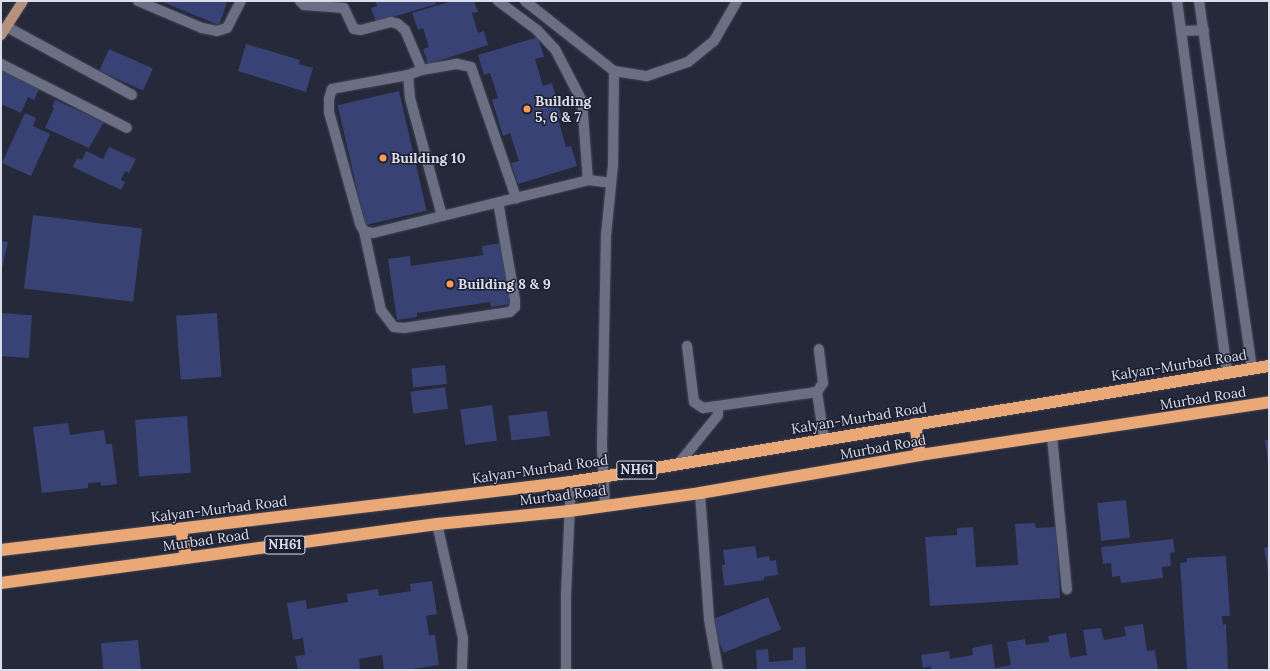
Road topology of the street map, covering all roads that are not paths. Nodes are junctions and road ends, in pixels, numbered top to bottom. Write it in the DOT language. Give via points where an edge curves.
graph roads {
  1 [pos="23,1"];
  2 [pos="138,1"];
  3 [pos="242,1"];
  4 [pos="300,1"];
  5 [pos="498,1"];
  6 [pos="524,1"];
  7 [pos="737,1"];
  8 [pos="1177,1"];
  9 [pos="1199,1"];
  10 [pos="1204,30"];
  11 [pos="4,31"];
  12 [pos="1181,31"];
  13 [pos="1,64"];
  14 [pos="422,70"];
  15 [pos="614,71"];
  16 [pos="408,75"];
  17 [pos="132,95"];
  18 [pos="128,128"];
  19 [pos="588,180"];
  20 [pos="611,183"];
  21 [pos="516,198"];
  22 [pos="498,202"];
  23 [pos="442,216"];
  24 [pos="364,231"];
  25 [pos="687,346"];
  26 [pos="819,350"];
  27 [pos="1269,366"];
  28 [pos="1252,368"];
  29 [pos="1227,373"];
  30 [pos="817,392"];
  31 [pos="1269,402"];
  32 [pos="718,406"];
  33 [pos="915,424"];
  34 [pos="1052,437"];
  35 [pos="824,439"];
  36 [pos="920,455"];
  37 [pos="680,462"];
  38 [pos="604,476"];
  39 [pos="571,482"];
  40 [pos="700,493"];
  41 [pos="605,506"];
  42 [pos="569,511"];
  43 [pos="437,524"];
  44 [pos="181,529"];
  45 [pos="1,550"];
  46 [pos="186,558"];
  47 [pos="1,583"];
  48 [pos="1067,588"];
  49 [pos="462,670"];
  50 [pos="566,670"];
  51 [pos="718,670"];
  1 -- 11 [label="main road"];
  2 -- 3 [label="street" via="202,28 216,31 227,28"];
  4 -- 14 [label="street" via="304,4 344,8 354,28 361,30 391,22 398,24 405,30"];
  5 -- 19 [label="street" via="537,30 555,49 582,101"];
  6 -- 15 [label="street"];
  7 -- 15 [label="street" via="714,41 688,62 647,76"];
  8 -- 12 [label="street"];
  9 -- 10 [label="street"];
  10 -- 12 [label="street"];
  10 -- 28 [label="street"];
  11 -- 17 [label="street"];
  12 -- 29 [label="street"];
  13 -- 18 [label="street"];
  14 -- 16 [label="street"];
  14 -- 21 [label="street" via="457,64 471,67"];
  15 -- 20 [label="street"];
  16 -- 23 [label="street" via="410,98"];
  16 -- 24 [label="street" via="332,89 329,99 329,112"];
  19 -- 20 [label="street"];
  19 -- 21 [label="street"];
  20 -- 38 [label="street" via="606,243 602,447"];
  21 -- 22 [label="street"];
  22 -- 23 [label="street"];
  22 -- 24 [label="street" via="515,300 515,307 510,312 404,328 394,327 381,310"];
  23 -- 24 [label="street" via="373,233"];
  25 -- 32 [label="street" via="694,402 703,408"];
  26 -- 30 [label="street" via="823,383"];
  27 -- 28 [label="highway, Kalyan-Murbad Road / NH61"];
  28 -- 29 [label="highway, Kalyan-Murbad Road / NH61"];
  29 -- 33 [label="highway, Kalyan-Murbad Road / NH61"];
  30 -- 32 [label="street"];
  30 -- 35 [label="street"];
  31 -- 34 [label="highway, Murbad Road / NH61"];
  32 -- 37 [label="street" via="718,415"];
  33 -- 35 [label="highway, Kalyan-Murbad Road / NH61"];
  33 -- 36 [label="highway"];
  34 -- 36 [label="highway, Murbad Road / NH61"];
  34 -- 48 [label="street"];
  35 -- 37 [label="highway, Kalyan-Murbad Road / NH61"];
  36 -- 40 [label="highway, Murbad Road / NH61"];
  37 -- 38 [label="highway, Kalyan-Murbad Road / NH61"];
  38 -- 39 [label="highway, Kalyan-Murbad Road / NH61"];
  38 -- 41 [label="street"];
  39 -- 42 [label="street"];
  39 -- 44 [label="highway, Kalyan-Murbad Road / NH61"];
  40 -- 41 [label="highway, Murbad Road / NH61"];
  40 -- 51 [label="street" via="709,619"];
  41 -- 42 [label="highway, Murbad Road / NH61"];
  42 -- 43 [label="highway, Murbad Road / NH61"];
  42 -- 50 [label="street"];
  43 -- 46 [label="highway, Murbad Road / NH61"];
  43 -- 49 [label="street" via="463,638"];
  44 -- 45 [label="highway, Kalyan-Murbad Road / NH61"];
  44 -- 46 [label="highway"];
  46 -- 47 [label="highway, Murbad Road / NH61"];
}
